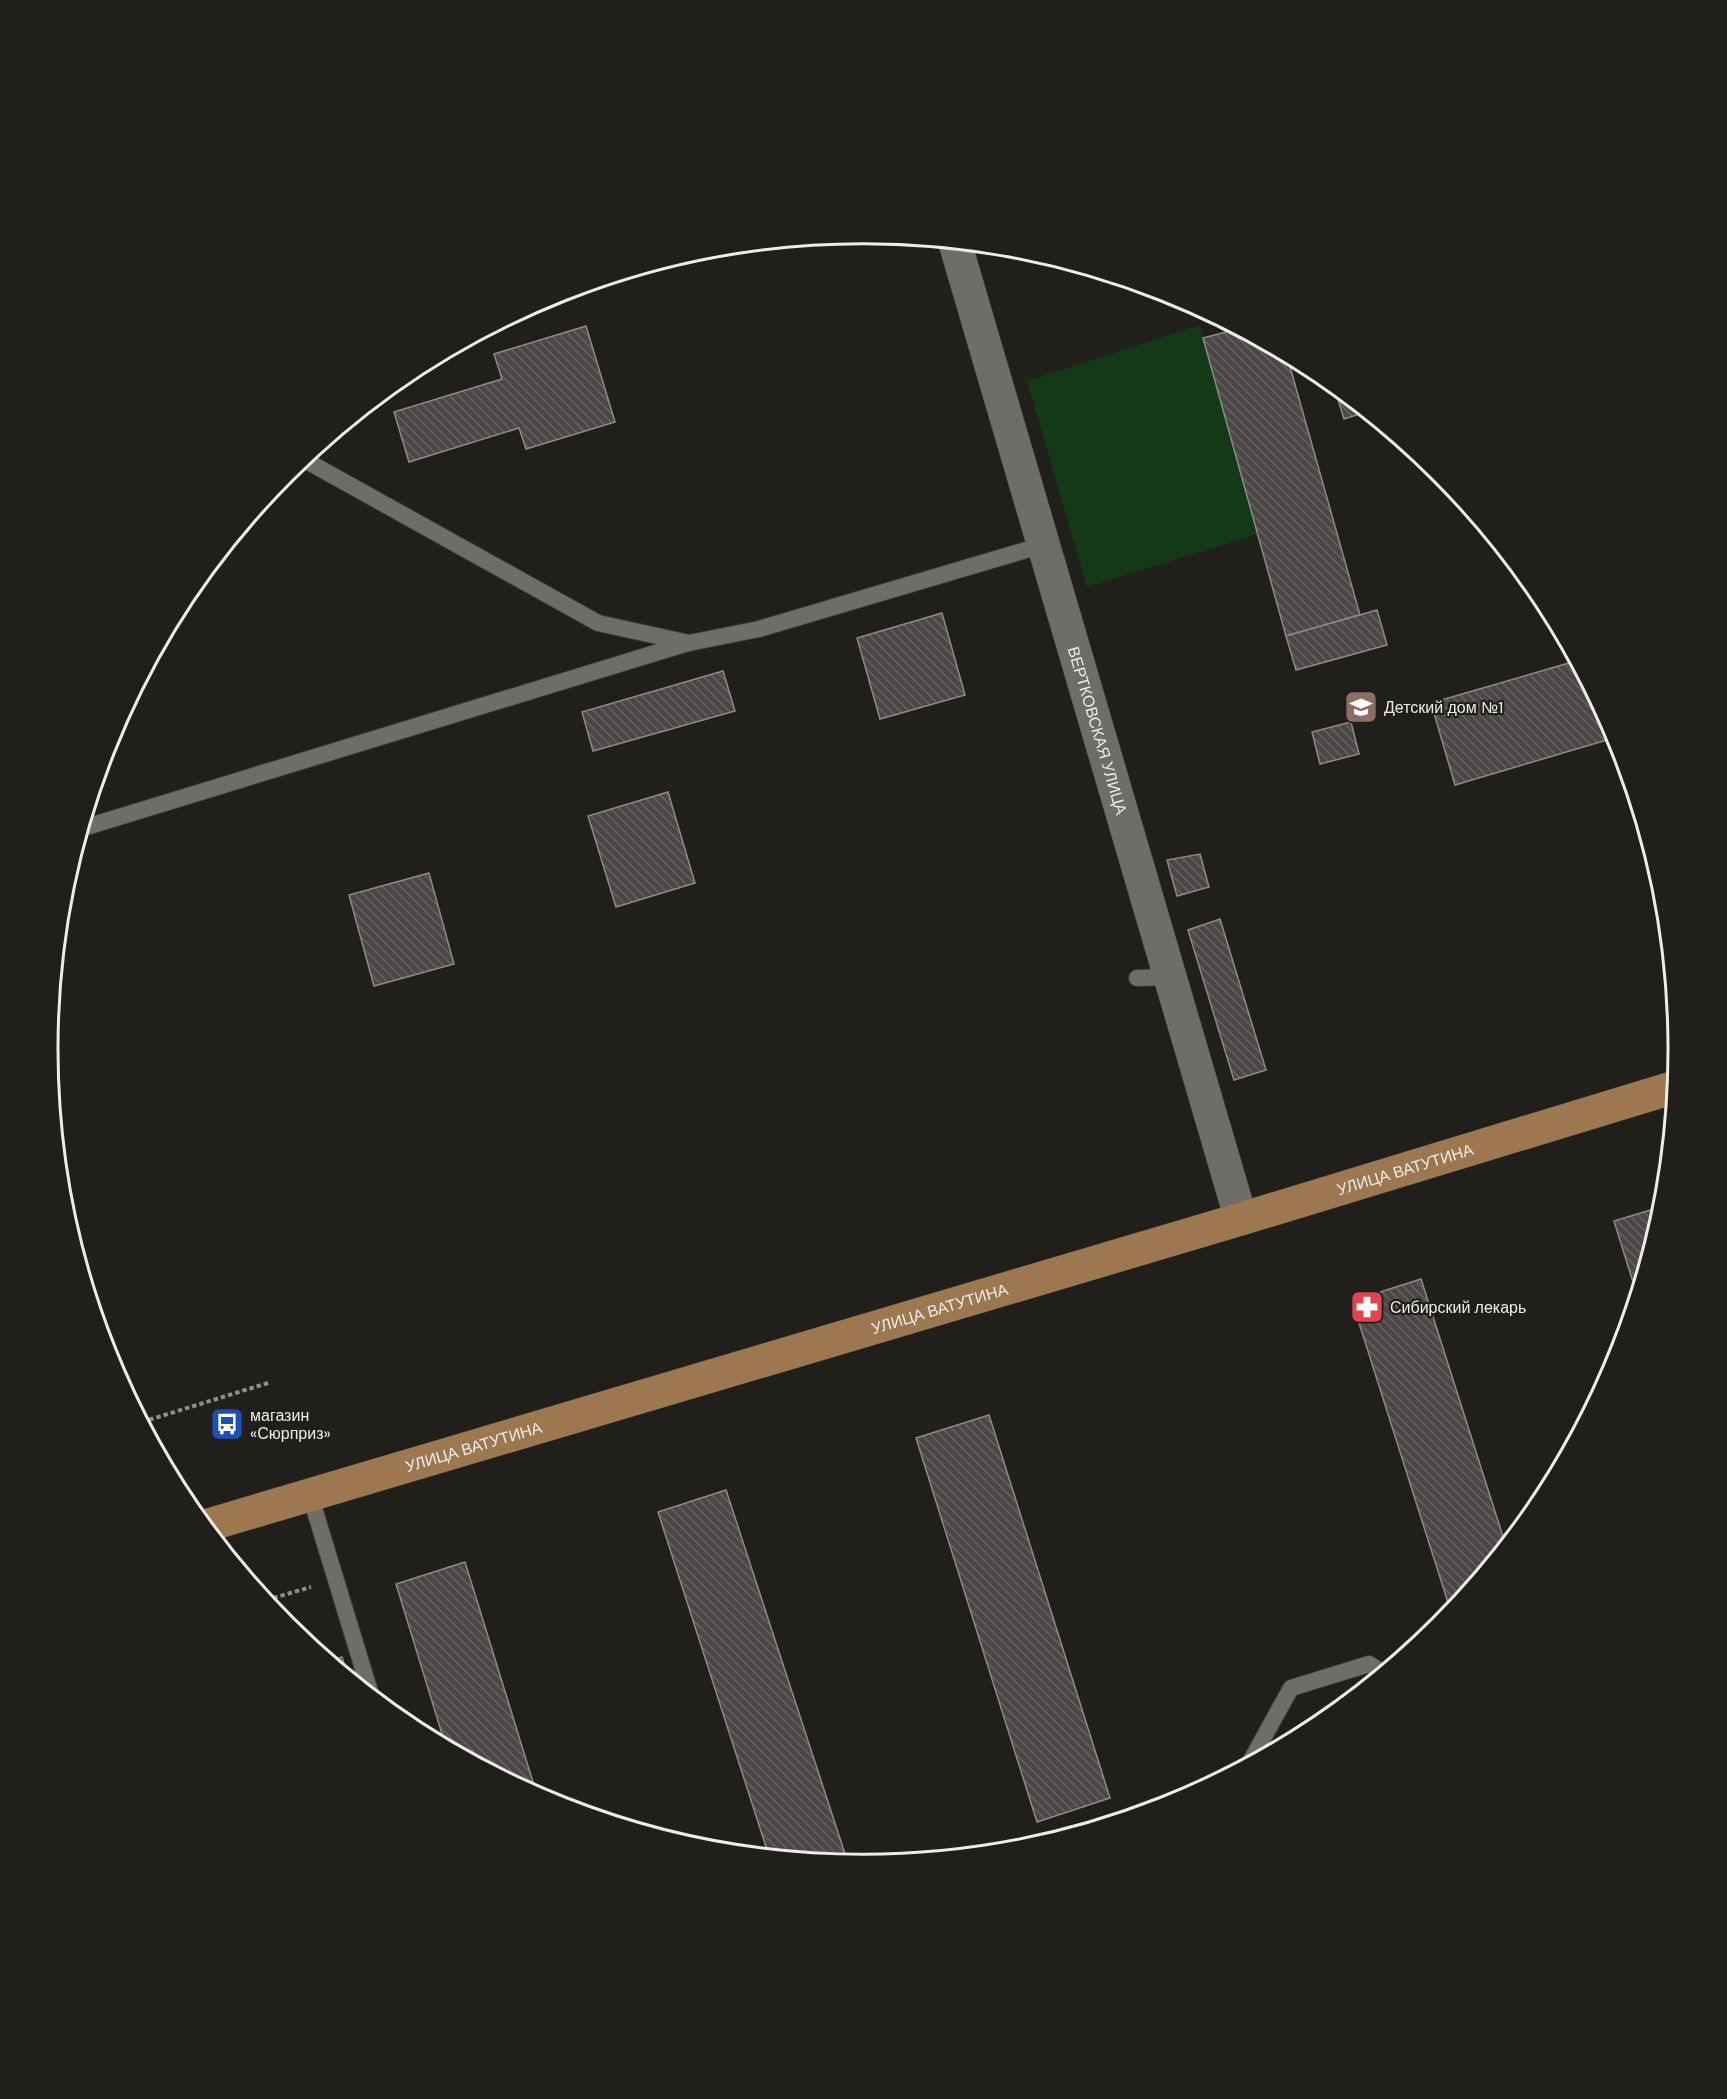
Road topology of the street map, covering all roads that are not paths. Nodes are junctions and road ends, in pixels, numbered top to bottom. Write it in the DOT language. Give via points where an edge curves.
graph roads {
  1 [pos="957,250"];
  2 [pos="312,464"];
  3 [pos="1043,545"];
  4 [pos="689,643"];
  5 [pos="91,826"];
  6 [pos="1171,976"];
  7 [pos="1137,978"];
  8 [pos="1667,1089"];
  9 [pos="1241,1219"];
  10 [pos="310,1495"];
  11 [pos="213,1524"];
  12 [pos="1377,1669"];
  13 [pos="367,1683"];
  14 [pos="1255,1753"];
  1 -- 3 [label="street, ВЕРТКОВСКАЯ УЛИЦА"];
  2 -- 4 [label="lane" via="598,623"];
  3 -- 4 [label="lane" via="759,629"];
  3 -- 6 [label="street, ВЕРТКОВСКАЯ УЛИЦА"];
  4 -- 5 [label="lane"];
  6 -- 7 [label="lane"];
  6 -- 9 [label="street, ВЕРТКОВСКАЯ УЛИЦА"];
  8 -- 9 [label="main road, УЛИЦА ВАТУТИНА"];
  9 -- 10 [label="main road, УЛИЦА ВАТУТИНА"];
  10 -- 11 [label="main road, УЛИЦА ВАТУТИНА"];
  10 -- 13 [label="lane"];
  12 -- 14 [label="lane" via="1369,1664 1291,1688"];
}
